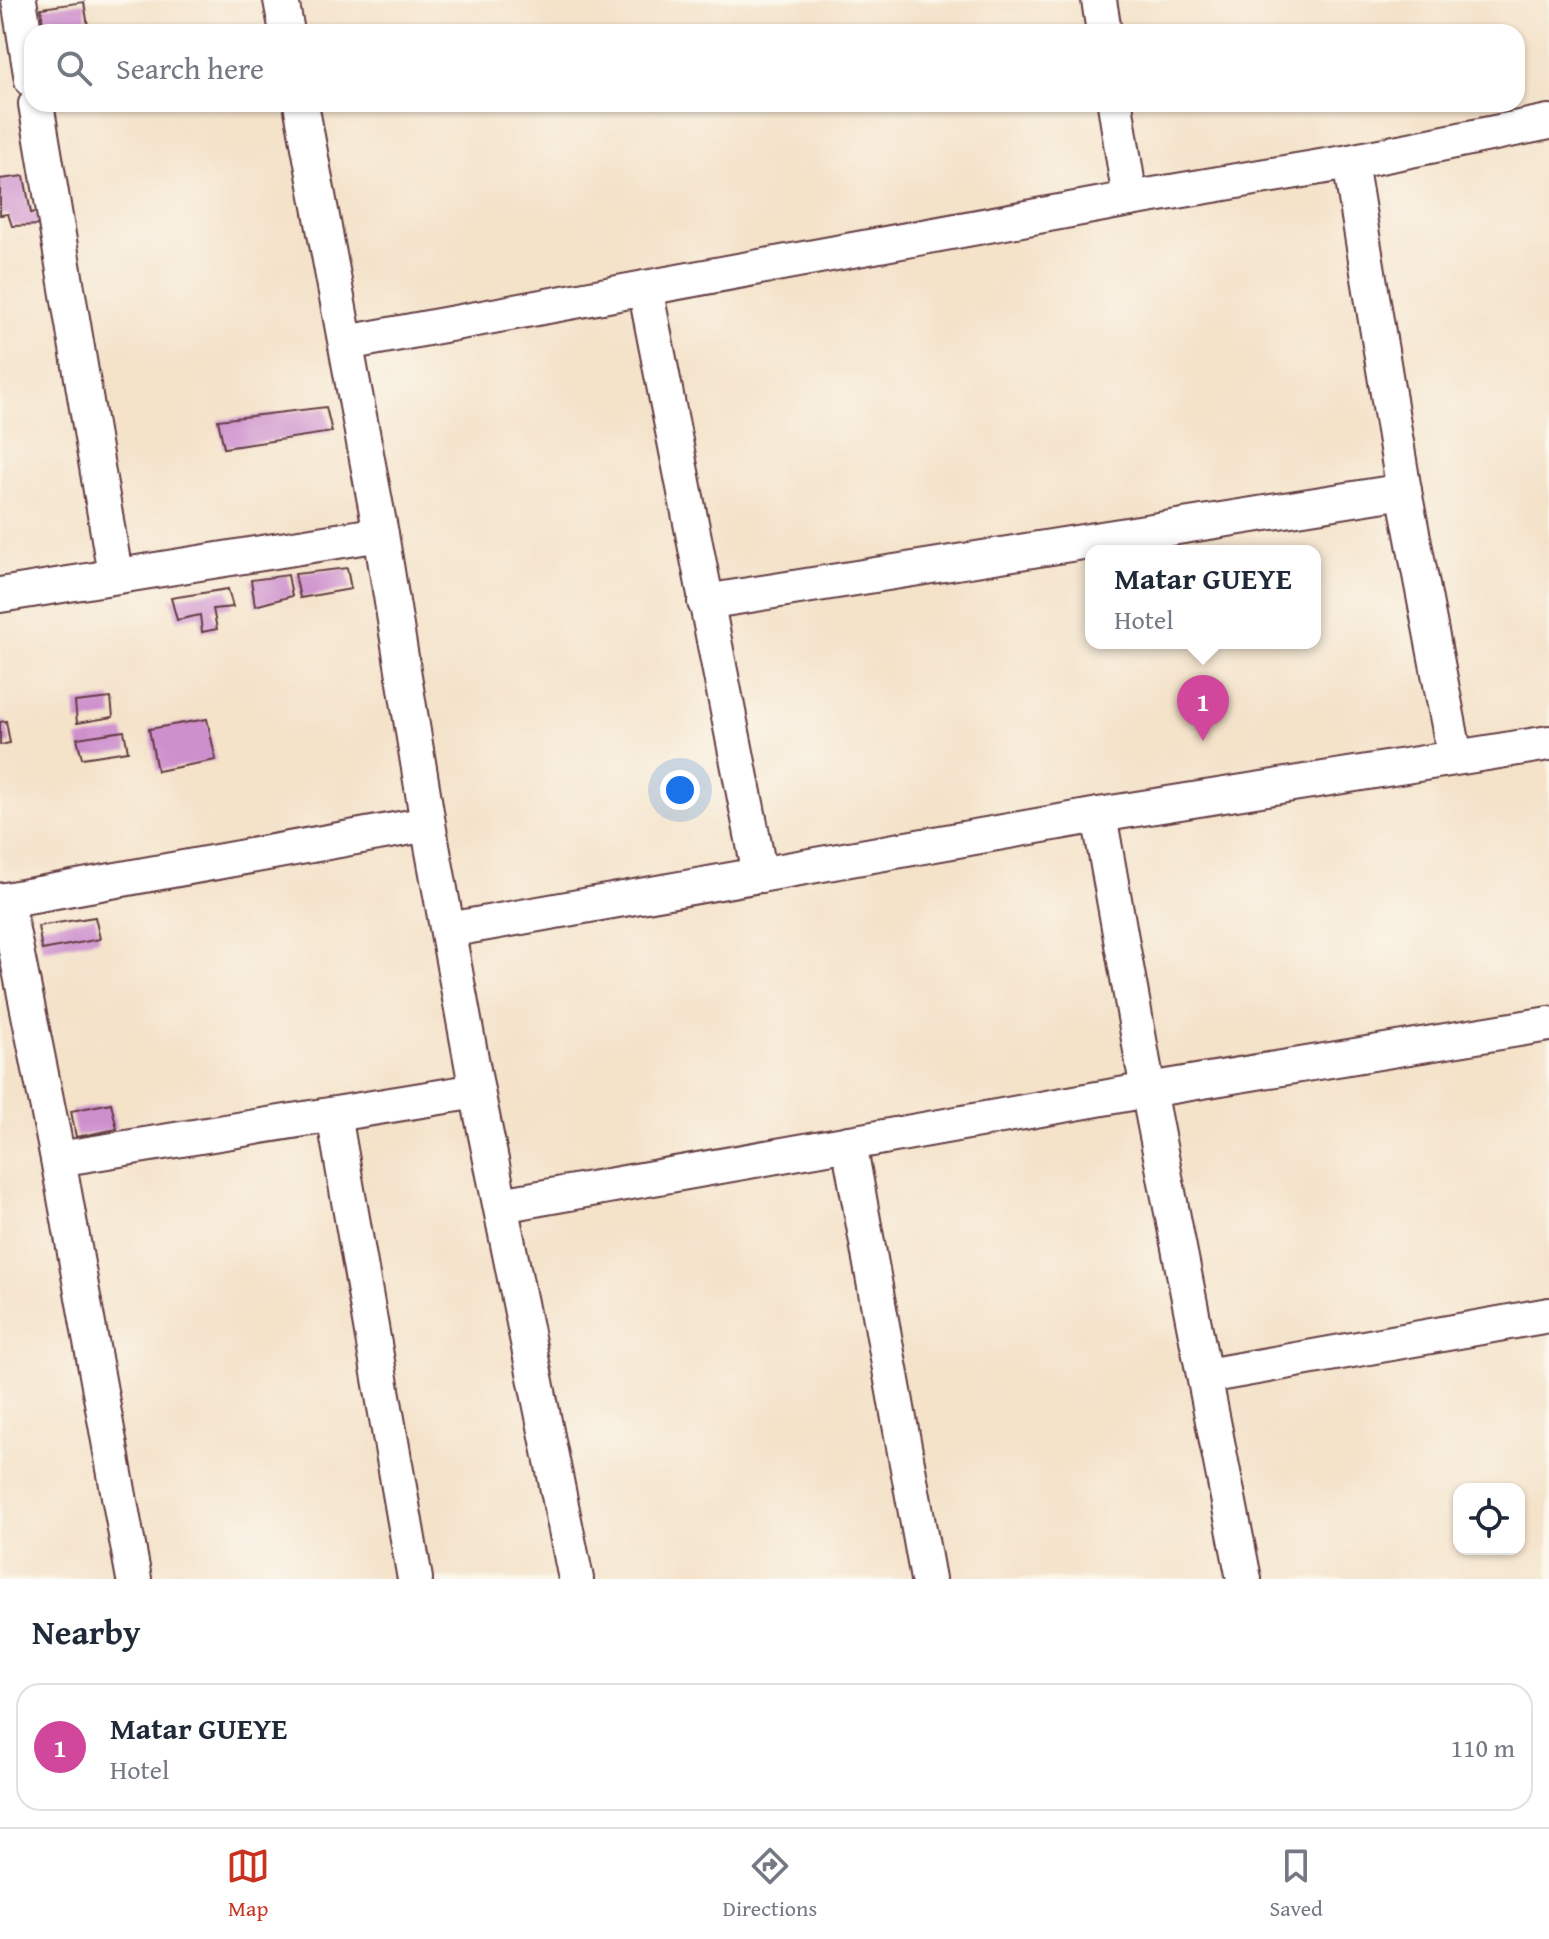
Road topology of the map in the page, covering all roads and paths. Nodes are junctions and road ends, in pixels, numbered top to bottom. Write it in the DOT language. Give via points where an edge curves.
graph roads {
  1 [pos="19,0"];
  2 [pos="281,0"];
  3 [pos="1099,0"];
  4 [pos="286,24"];
  5 [pos="1103,24"];
  6 [pos="24,31"];
  7 [pos="37,112"];
  8 [pos="303,112"];
  9 [pos="1116,112"];
  10 [pos="1549,122"];
  11 [pos="1350,162"];
  12 [pos="1130,199"];
  13 [pos="645,288"];
  14 [pos="346,343"];
  15 [pos="1404,491"];
  16 [pos="381,534"];
  17 [pos="115,574"];
  18 [pos="0,595"];
  19 [pos="705,602"];
  20 [pos="1549,743"];
  21 [pos="1455,757"];
  22 [pos="1099,815"];
  23 [pos="428,824"];
  24 [pos="760,875"];
  25 [pos="3,901"];
  26 [pos="448,930"];
  27 [pos="1549,1024"];
  28 [pos="1148,1090"];
  29 [pos="477,1091"];
  30 [pos="334,1115"];
  31 [pos="849,1143"];
  32 [pos="58,1159"];
  33 [pos="501,1205"];
  34 [pos="1549,1315"];
  35 [pos="1206,1376"];
  36 [pos="134,1579"];
  37 [pos="415,1579"];
  38 [pos="576,1579"];
  39 [pos="928,1579"];
  40 [pos="1244,1579"];
  1 -- 6 [label="street"];
  2 -- 4 [label="street"];
  3 -- 5 [label="street"];
  7 -- 17 [label="street"];
  8 -- 14 [label="street"];
  9 -- 12 [label="street"];
  10 -- 11 [label="street"];
  11 -- 12 [label="street"];
  11 -- 15 [label="street"];
  12 -- 13 [label="street"];
  13 -- 14 [label="street"];
  13 -- 19 [label="street"];
  14 -- 16 [label="street"];
  15 -- 19 [label="street"];
  15 -- 21 [label="street"];
  16 -- 17 [label="street"];
  16 -- 23 [label="street"];
  17 -- 18 [label="street"];
  19 -- 24 [label="street"];
  20 -- 21 [label="street"];
  21 -- 22 [label="street"];
  22 -- 24 [label="street"];
  22 -- 28 [label="street"];
  23 -- 25 [label="street"];
  23 -- 26 [label="street"];
  24 -- 26 [label="street"];
  25 -- 32 [label="street"];
  26 -- 29 [label="street"];
  27 -- 28 [label="street"];
  28 -- 31 [label="street"];
  28 -- 35 [label="street"];
  29 -- 30 [label="street"];
  29 -- 33 [label="street"];
  30 -- 32 [label="street"];
  30 -- 37 [label="street"];
  31 -- 33 [label="street"];
  31 -- 39 [label="street"];
  32 -- 36 [label="street"];
  33 -- 38 [label="street"];
  34 -- 35 [label="street"];
  35 -- 40 [label="street"];
}
